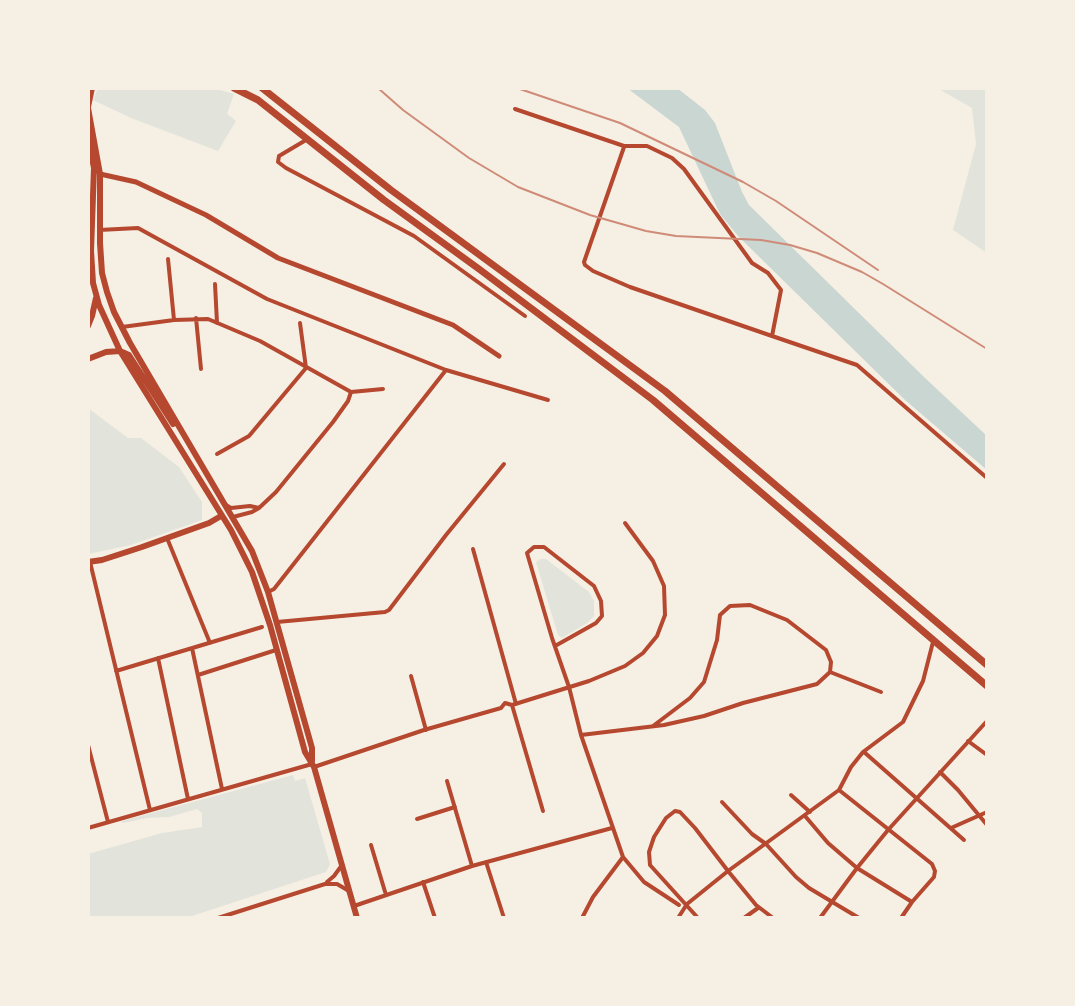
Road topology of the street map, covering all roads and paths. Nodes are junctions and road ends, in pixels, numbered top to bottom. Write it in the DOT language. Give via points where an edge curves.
graph roads {
  1 [pos="92,88"];
  2 [pos="234,88"];
  3 [pos="262,88"];
  4 [pos="88,108"];
  5 [pos="515,109"];
  6 [pos="316,129"];
  7 [pos="88,138"];
  8 [pos="308,139"];
  9 [pos="624,146"];
  10 [pos="100,174"];
  11 [pos="90,195"];
  12 [pos="99,230"];
  13 [pos="168,259"];
  14 [pos="215,284"];
  15 [pos="88,288"];
  16 [pos="96,294"];
  17 [pos="525,316"];
  18 [pos="196,318"];
  19 [pos="174,320"];
  20 [pos="217,323"];
  21 [pos="300,323"];
  22 [pos="88,326"];
  23 [pos="122,327"];
  24 [pos="772,336"];
  25 [pos="120,351"];
  26 [pos="499,356"];
  27 [pos="88,359"];
  28 [pos="306,368"];
  29 [pos="201,369"];
  30 [pos="446,370"];
  31 [pos="383,389"];
  32 [pos="351,392"];
  33 [pos="548,400"];
  34 [pos="182,431"];
  35 [pos="217,454"];
  36 [pos="504,464"];
  37 [pos="987,478"];
  38 [pos="223,501"];
  39 [pos="259,508"];
  40 [pos="221,516"];
  41 [pos="233,517"];
  42 [pos="625,523"];
  43 [pos="167,537"];
  44 [pos="473,549"];
  45 [pos="89,562"];
  46 [pos="268,592"];
  47 [pos="270,625"];
  48 [pos="933,642"];
  49 [pos="210,643"];
  50 [pos="555,646"];
  51 [pos="192,648"];
  52 [pos="276,650"];
  53 [pos="158,658"];
  54 [pos="986,662"];
  55 [pos="116,671"];
  56 [pos="830,672"];
  57 [pos="198,675"];
  58 [pos="411,676"];
  59 [pos="987,686"];
  60 [pos="569,687"];
  61 [pos="881,692"];
  62 [pos="514,704"];
  63 [pos="987,721"];
  64 [pos="653,726"];
  65 [pos="426,730"];
  66 [pos="581,735"];
  67 [pos="968,741"];
  68 [pos="88,745"];
  69 [pos="863,752"];
  70 [pos="987,755"];
  71 [pos="313,766"];
  72 [pos="940,772"];
  73 [pos="447,781"];
  74 [pos="222,789"];
  75 [pos="839,790"];
  76 [pos="791,795"];
  77 [pos="917,797"];
  78 [pos="188,799"];
  79 [pos="722,802"];
  80 [pos="455,807"];
  81 [pos="150,810"];
  82 [pos="543,811"];
  83 [pos="810,812"];
  84 [pos="987,812"];
  85 [pos="979,814"];
  86 [pos="805,816"];
  87 [pos="417,819"];
  88 [pos="108,822"];
  89 [pos="987,825"];
  90 [pos="88,828"];
  91 [pos="612,828"];
  92 [pos="951,828"];
  93 [pos="888,830"];
  94 [pos="964,840"];
  95 [pos="766,844"];
  96 [pos="371,845"];
  97 [pos="623,857"];
  98 [pos="486,862"];
  99 [pos="342,865"];
  100 [pos="472,866"];
  101 [pos="857,868"];
  102 [pos="728,871"];
  103 [pos="423,882"];
  104 [pos="325,884"];
  105 [pos="349,891"];
  106 [pos="386,895"];
  107 [pos="832,901"];
  108 [pos="912,902"];
  109 [pos="687,904"];
  110 [pos="679,905"];
  111 [pos="354,906"];
  112 [pos="759,907"];
  113 [pos="218,918"];
  114 [pos="357,918"];
  115 [pos="435,918"];
  116 [pos="504,918"];
  117 [pos="582,918"];
  118 [pos="678,918"];
  119 [pos="698,918"];
  120 [pos="744,918"];
  121 [pos="773,918"];
  122 [pos="820,918"];
  123 [pos="859,918"];
  124 [pos="901,918"];
  1 -- 4 [label="main road"];
  2 -- 8 [label="main road"];
  3 -- 6 [label="main road"];
  4 -- 10 [label="main road"];
  5 -- 9 [label="street"];
  6 -- 8 [label="main road"];
  6 -- 54 [label="main road" via="665,391"];
  7 -- 11 [label="main road" via="94,168"];
  8 -- 17 [label="street" via="279,156 278,162 414,236"];
  8 -- 48 [label="main road" via="653,400"];
  9 -- 24 [label="street" via="647,146 672,158 752,263 768,273 781,290"];
  9 -- 24 [label="street" via="585,265 630,287"];
  10 -- 12 [label="main road"];
  10 -- 26 [label="street" via="136,182 206,215 278,258 453,325"];
  11 -- 16 [label="main road"];
  12 -- 23 [label="main road" via="102,273"];
  12 -- 30 [label="street" via="138,228 267,299"];
  13 -- 19 [label="street"];
  14 -- 20 [label="street"];
  15 -- 16 [label="street"];
  16 -- 22 [label="main road"];
  16 -- 25 [label="main road"];
  18 -- 19 [label="street"];
  18 -- 20 [label="street"];
  18 -- 29 [label="street"];
  19 -- 23 [label="street"];
  20 -- 28 [label="street"];
  21 -- 28 [label="street"];
  23 -- 34 [label="main road"];
  24 -- 37 [label="street" via="857,365"];
  25 -- 27 [label="main road"];
  25 -- 34 [label="main road" via="134,361"];
  25 -- 40 [label="main road"];
  28 -- 32 [label="street"];
  28 -- 35 [label="street" via="249,436"];
  30 -- 33 [label="street"];
  30 -- 46 [label="street"];
  31 -- 32 [label="street"];
  32 -- 39 [label="street" via="333,422"];
  34 -- 38 [label="main road"];
  36 -- 47 [label="street" via="389,610"];
  38 -- 39 [label="street" via="231,508"];
  38 -- 40 [label="main road"];
  38 -- 41 [label="main road"];
  39 -- 41 [label="street"];
  40 -- 43 [label="main road"];
  40 -- 47 [label="main road" via="252,572"];
  41 -- 46 [label="main road"];
  42 -- 60 [label="street" via="664,586 665,615 643,653 625,666"];
  43 -- 45 [label="main road"];
  43 -- 49 [label="street"];
  44 -- 62 [label="street"];
  45 -- 55 [label="street"];
  46 -- 47 [label="main road"];
  47 -- 49 [label="street"];
  47 -- 52 [label="main road"];
  47 -- 71 [label="main road" via="312,748"];
  48 -- 59 [label="main road"];
  48 -- 69 [label="street" via="923,681 903,722"];
  49 -- 51 [label="street"];
  50 -- 50 [label="street" via="527,553 534,547 544,547 594,586 601,601 602,616 596,623"];
  50 -- 60 [label="street"];
  51 -- 53 [label="street"];
  51 -- 57 [label="street"];
  52 -- 57 [label="street"];
  52 -- 71 [label="main road"];
  53 -- 55 [label="street"];
  53 -- 78 [label="street"];
  55 -- 81 [label="street"];
  56 -- 61 [label="street"];
  56 -- 64 [label="street" via="817,684"];
  56 -- 64 [label="street" via="826,650 787,620 750,605 730,606 720,615 704,682"];
  57 -- 74 [label="street"];
  58 -- 65 [label="street"];
  60 -- 62 [label="street"];
  60 -- 66 [label="street"];
  62 -- 65 [label="street"];
  62 -- 82 [label="street"];
  63 -- 67 [label="street"];
  64 -- 66 [label="street"];
  65 -- 71 [label="street"];
  66 -- 91 [label="street"];
  67 -- 70 [label="street"];
  67 -- 72 [label="street"];
  68 -- 88 [label="street"];
  69 -- 75 [label="street"];
  69 -- 77 [label="street"];
  71 -- 74 [label="street"];
  71 -- 99 [label="main road"];
  72 -- 77 [label="street"];
  72 -- 85 [label="street"];
  73 -- 80 [label="street"];
  74 -- 78 [label="street"];
  75 -- 83 [label="street"];
  75 -- 93 [label="street"];
  76 -- 83 [label="street"];
  77 -- 92 [label="street"];
  77 -- 93 [label="street"];
  78 -- 81 [label="street"];
  79 -- 95 [label="street"];
  80 -- 87 [label="street"];
  80 -- 100 [label="street"];
  81 -- 88 [label="street"];
  83 -- 86 [label="street"];
  84 -- 85 [label="street"];
  85 -- 89 [label="street"];
  85 -- 92 [label="street"];
  86 -- 95 [label="street"];
  86 -- 101 [label="street"];
  88 -- 90 [label="street"];
  91 -- 97 [label="street"];
  91 -- 98 [label="street"];
  92 -- 94 [label="street"];
  93 -- 101 [label="street"];
  93 -- 108 [label="street" via="935,871"];
  95 -- 102 [label="street"];
  95 -- 107 [label="street" via="802,883"];
  96 -- 106 [label="street"];
  97 -- 110 [label="street" via="644,882"];
  97 -- 117 [label="street"];
  98 -- 100 [label="street"];
  98 -- 116 [label="street"];
  99 -- 104 [label="street"];
  99 -- 105 [label="main road"];
  100 -- 103 [label="street"];
  101 -- 107 [label="street"];
  101 -- 108 [label="street"];
  102 -- 109 [label="street"];
  102 -- 109 [label="street" via="680,812 666,818 654,837 650,865"];
  102 -- 112 [label="street"];
  103 -- 106 [label="street"];
  103 -- 115 [label="street"];
  104 -- 105 [label="street"];
  104 -- 113 [label="street"];
  105 -- 111 [label="main road"];
  106 -- 111 [label="street"];
  107 -- 122 [label="street"];
  107 -- 123 [label="street"];
  108 -- 124 [label="street"];
  109 -- 118 [label="street"];
  109 -- 119 [label="street"];
  111 -- 114 [label="main road"];
  112 -- 120 [label="street"];
  112 -- 121 [label="street"];
}
